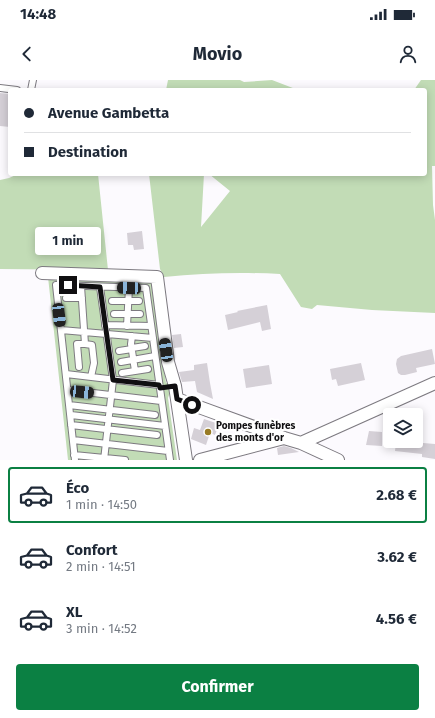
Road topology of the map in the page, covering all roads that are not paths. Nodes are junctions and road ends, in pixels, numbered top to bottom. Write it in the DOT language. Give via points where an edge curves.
graph roads {
  1 [pos="42,273"];
  2 [pos="81,286"];
  3 [pos="100,287"];
  4 [pos="129,288"];
  5 [pos="66,298"];
  6 [pos="82,298"];
  7 [pos="112,301"];
  8 [pos="128,301"];
  9 [pos="139,301"];
  10 [pos="114,314"];
  11 [pos="127,314"];
  12 [pos="140,314"];
  13 [pos="105,325"];
  14 [pos="127,326"];
  15 [pos="151,326"];
  16 [pos="61,330"];
  17 [pos="84,332"];
  18 [pos="106,334"];
  19 [pos="132,336"];
  20 [pos="153,338"];
  21 [pos="85,344"];
  22 [pos="145,346"];
  23 [pos="132,348"];
  24 [pos="119,351"];
  25 [pos="155,356"];
  26 [pos="133,360"];
  27 [pos="120,362"];
  28 [pos="79,367"];
  29 [pos="148,368"];
  30 [pos="135,371"];
  31 [pos="122,373"];
  32 [pos="66,374"];
  33 [pos="91,377"];
  34 [pos="113,380"];
  35 [pos="435,383"];
  36 [pos="166,386"];
  37 [pos="68,390"];
  38 [pos="111,395"];
  39 [pos="177,400"];
  40 [pos="162,402"];
  41 [pos="70,405"];
  42 [pos="109,410"];
  43 [pos="70,415"];
  44 [pos="154,415"];
  45 [pos="108,419"];
  46 [pos="71,425"];
  47 [pos="165,426"];
  48 [pos="107,430"];
  49 [pos="157,435"];
  50 [pos="284,438"];
  51 [pos="73,440"];
  52 [pos="106,443"];
  53 [pos="301,443"];
  54 [pos="168,451"];
  55 [pos="74,457"];
  56 [pos="104,459"];
  57 [pos="125,460"];
  58 [pos="170,460"];
  59 [pos="186,460"];
  60 [pos="200,460"];
  61 [pos="338,460"];
  1 -- 36 [label="street" via="157,277 168,362"];
  2 -- 3 [label="lane"];
  2 -- 6 [label="lane"];
  2 -- 16 [label="lane" via="56,285"];
  3 -- 4 [label="lane"];
  3 -- 13 [label="lane"];
  4 -- 8 [label="lane"];
  4 -- 15 [label="lane" via="146,288"];
  5 -- 6 [label="lane"];
  6 -- 17 [label="lane"];
  7 -- 8 [label="lane"];
  8 -- 9 [label="lane"];
  8 -- 11 [label="lane"];
  10 -- 11 [label="lane"];
  11 -- 12 [label="lane"];
  11 -- 14 [label="lane"];
  13 -- 14 [label="lane"];
  13 -- 18 [label="lane"];
  14 -- 15 [label="lane"];
  15 -- 20 [label="lane"];
  16 -- 17 [label="lane"];
  16 -- 32 [label="lane"];
  17 -- 18 [label="lane"];
  17 -- 21 [label="lane"];
  18 -- 19 [label="lane"];
  18 -- 34 [label="lane"];
  19 -- 20 [label="lane"];
  19 -- 23 [label="lane"];
  20 -- 25 [label="lane"];
  21 -- 28 [label="lane" via="77,344"];
  21 -- 33 [label="lane" via="92,345 94,363"];
  22 -- 23 [label="lane"];
  23 -- 24 [label="lane"];
  23 -- 26 [label="lane"];
  25 -- 26 [label="lane"];
  25 -- 36 [label="lane"];
  26 -- 27 [label="lane"];
  26 -- 30 [label="lane"];
  29 -- 30 [label="lane"];
  30 -- 31 [label="lane"];
  32 -- 33 [label="lane"];
  32 -- 37 [label="lane"];
  33 -- 34 [label="lane"];
  34 -- 36 [label="lane"];
  34 -- 38 [label="lane"];
  35 -- 53 [label="street"];
  36 -- 39 [label="street"];
  36 -- 40 [label="lane"];
  37 -- 38 [label="lane"];
  37 -- 41 [label="lane"];
  38 -- 40 [label="lane"];
  38 -- 42 [label="lane"];
  39 -- 40 [label="lane"];
  39 -- 50 [label="street"];
  39 -- 59 [label="street"];
  40 -- 47 [label="lane"];
  41 -- 42 [label="lane"];
  41 -- 43 [label="lane"];
  42 -- 44 [label="lane"];
  42 -- 45 [label="lane"];
  43 -- 45 [label="lane"];
  43 -- 46 [label="lane"];
  45 -- 47 [label="lane"];
  45 -- 48 [label="lane"];
  46 -- 48 [label="lane"];
  46 -- 51 [label="lane"];
  47 -- 54 [label="lane"];
  48 -- 49 [label="lane"];
  48 -- 52 [label="lane"];
  50 -- 53 [label="street"];
  50 -- 60 [label="street"];
  51 -- 52 [label="lane"];
  51 -- 55 [label="lane"];
  52 -- 54 [label="lane"];
  52 -- 56 [label="lane"];
  53 -- 61 [label="street"];
  54 -- 58 [label="lane"];
  55 -- 56 [label="lane"];
  56 -- 57 [label="lane"];
}
